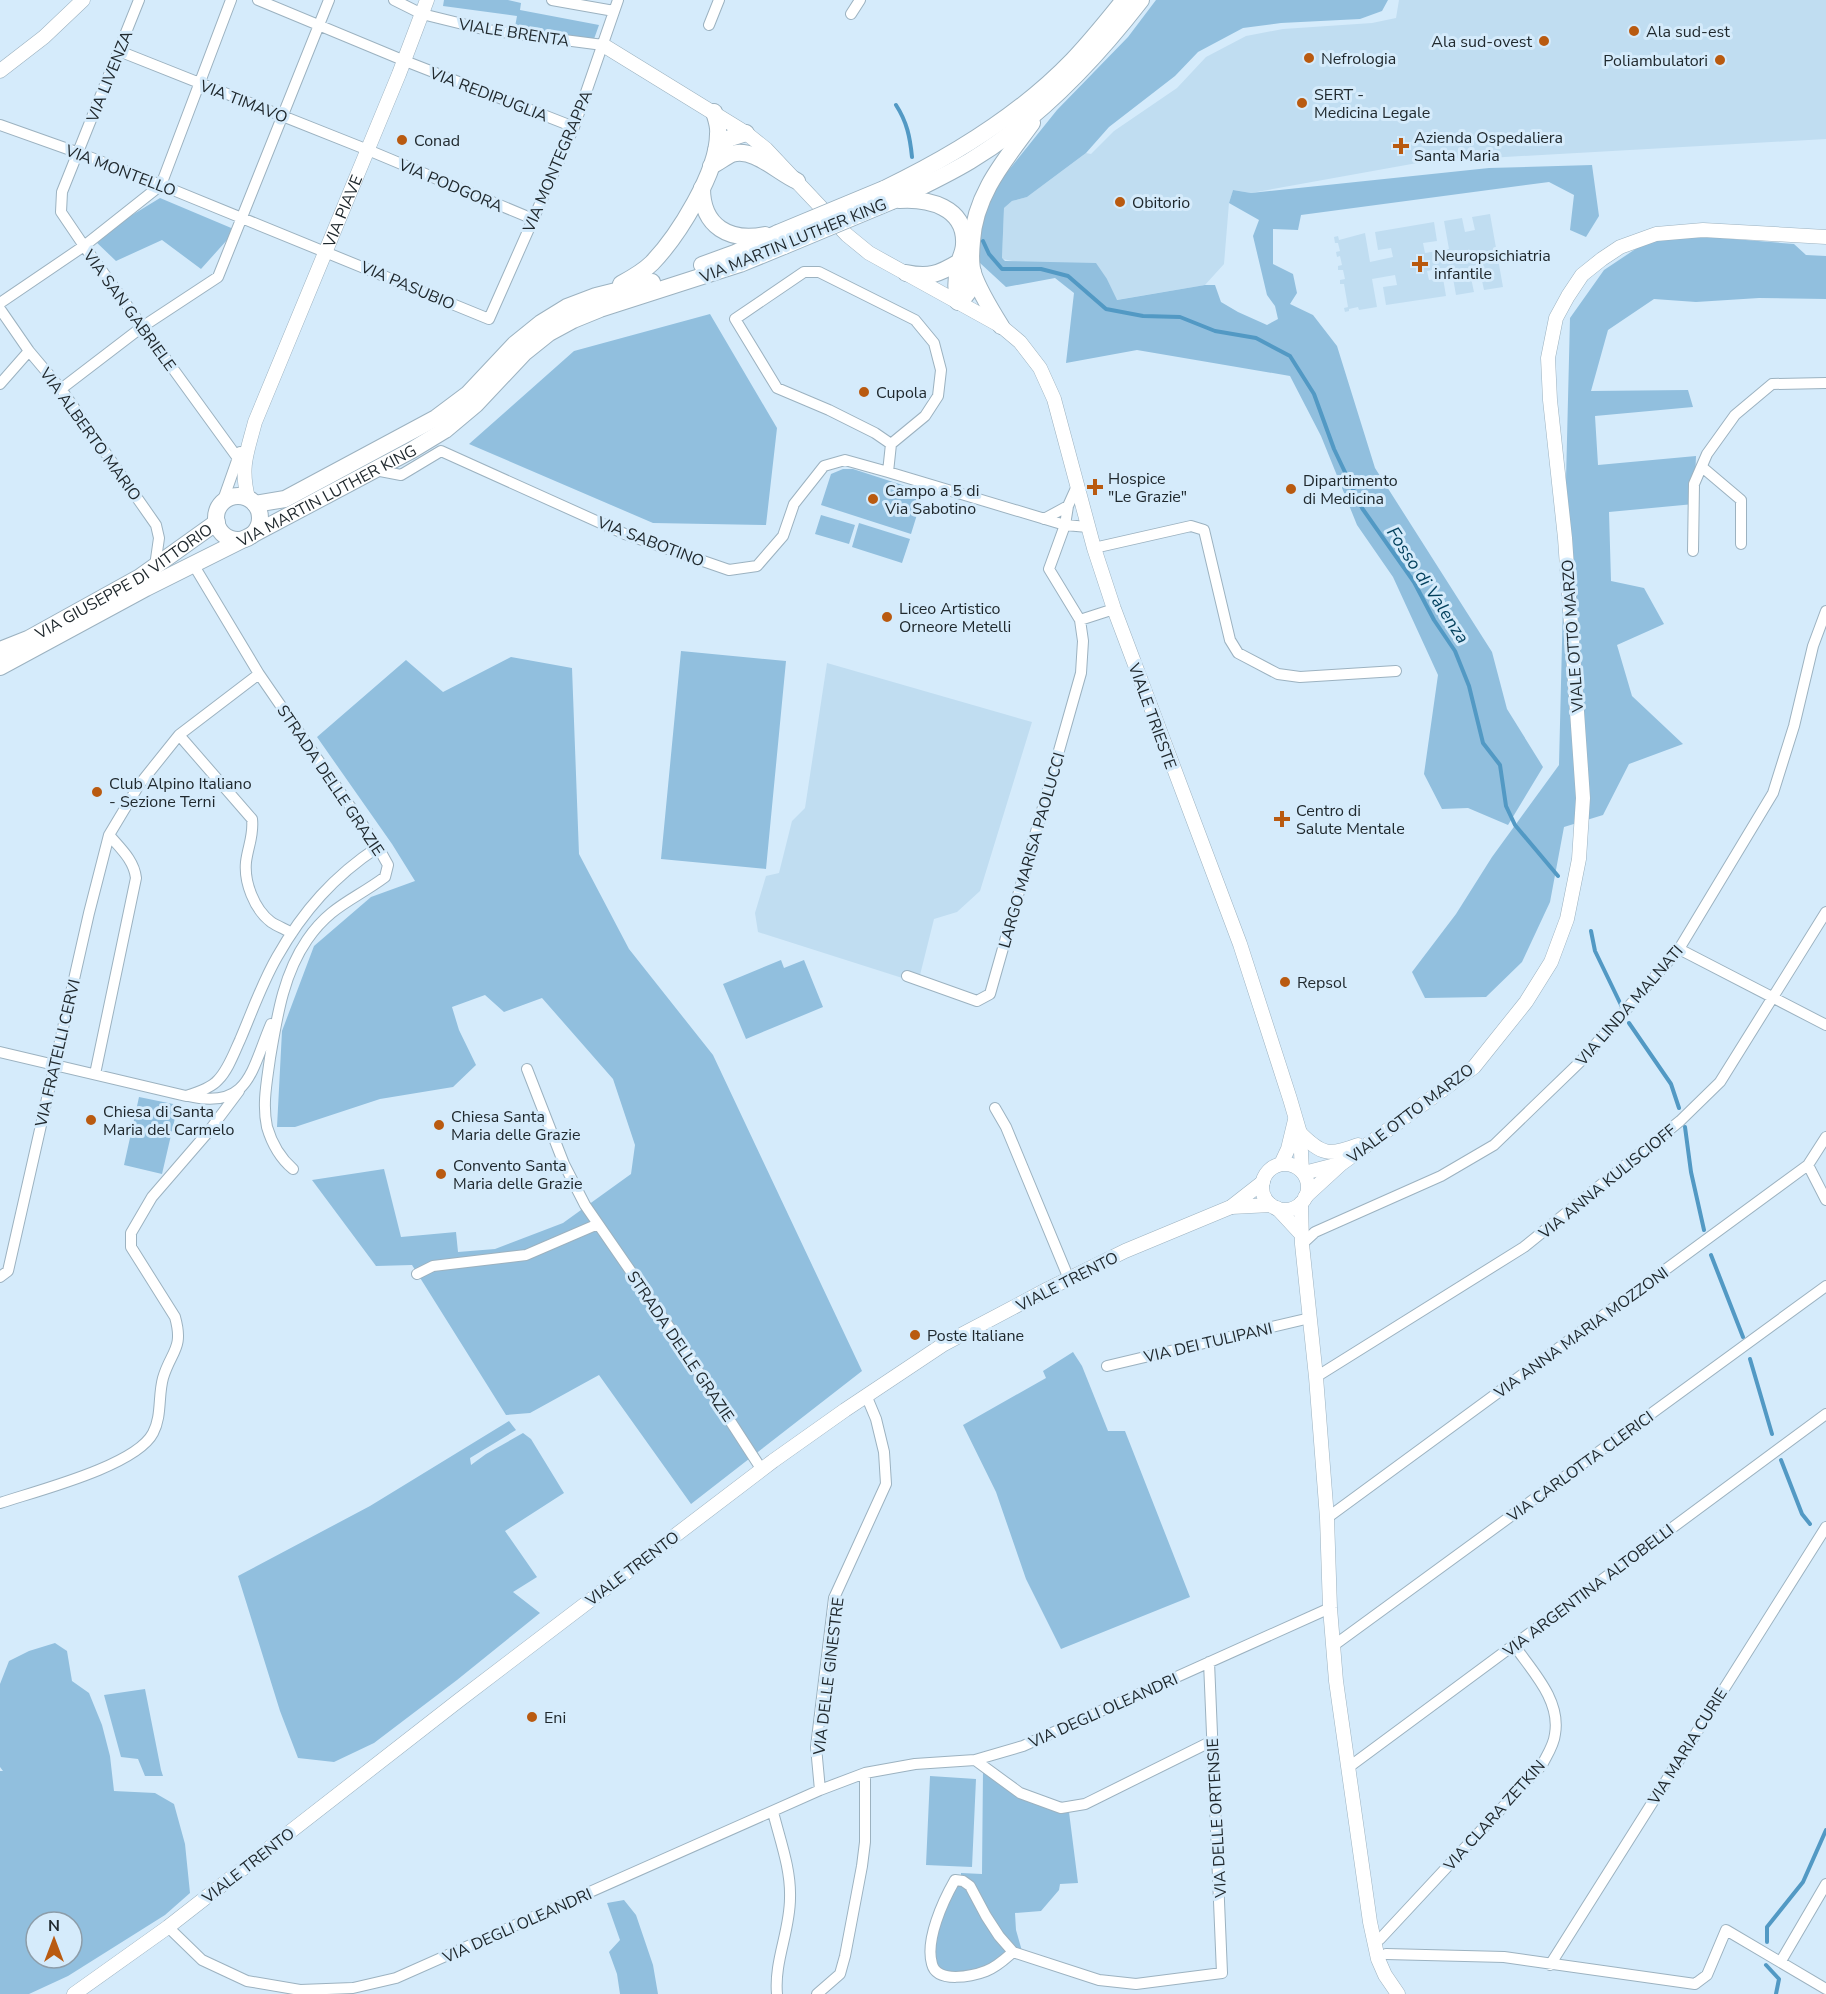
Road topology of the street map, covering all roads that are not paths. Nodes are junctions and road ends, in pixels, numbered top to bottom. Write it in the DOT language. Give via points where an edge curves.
graph roads {
  1 [pos="82,0"];
  2 [pos="140,0"];
  3 [pos="231,0"];
  4 [pos="258,0"];
  5 [pos="329,0"];
  6 [pos="394,0"];
  7 [pos="427,0"];
  8 [pos="552,0"];
  9 [pos="618,0"];
  10 [pos="719,0"];
  11 [pos="860,0"];
  12 [pos="1124,0"];
  13 [pos="1141,0"];
  14 [pos="614,11"];
  15 [pos="422,14"];
  16 [pos="851,14"];
  17 [pos="709,25"];
  18 [pos="319,26"];
  19 [pos="603,45"];
  20 [pos="119,51"];
  21 [pos="405,61"];
  22 [pos="0,71"];
  23 [pos="199,83"];
  24 [pos="1047,104"];
  25 [pos="714,112"];
  26 [pos="283,116"];
  27 [pos="0,125"];
  28 [pos="574,127"];
  29 [pos="746,133"];
  30 [pos="368,150"];
  31 [pos="716,150"];
  32 [pos="79,153"];
  33 [pos="733,154"];
  34 [pos="711,166"];
  35 [pos="796,181"];
  36 [pos="161,185"];
  37 [pos="702,188"];
  38 [pos="888,195"];
  39 [pos="241,217"];
  40 [pos="533,219"];
  41 [pos="1826,237"];
  42 [pos="781,239"];
  43 [pos="84,246"];
  44 [pos="326,252"];
  45 [pos="959,262"];
  46 [pos="973,272"];
  47 [pos="906,273"];
  48 [pos="596,296"];
  49 [pos="958,302"];
  50 [pos="0,303"];
  51 [pos="0,309"];
  52 [pos="489,319"];
  53 [pos="1001,326"];
  54 [pos="142,327"];
  55 [pos="30,351"];
  56 [pos="1826,383"];
  57 [pos="0,384"];
  58 [pos="61,389"];
  59 [pos="255,422"];
  60 [pos="891,444"];
  61 [pos="237,457"];
  62 [pos="1702,467"];
  63 [pos="375,470"];
  64 [pos="888,472"];
  65 [pos="1077,486"];
  66 [pos="251,501"];
  67 [pos="222,503"];
  68 [pos="1068,506"];
  69 [pos="1044,519"];
  70 [pos="217,522"];
  71 [pos="1065,525"];
  72 [pos="1088,527"];
  73 [pos="248,537"];
  74 [pos="1741,544"];
  75 [pos="1094,548"];
  76 [pos="1693,551"];
  77 [pos="193,564"];
  78 [pos="155,566"];
  79 [pos="1114,609"];
  80 [pos="1826,610"];
  81 [pos="1080,620"];
  82 [pos="0,650"];
  83 [pos="0,667"];
  84 [pos="1396,671"];
  85 [pos="259,674"];
  86 [pos="179,735"];
  87 [pos="109,835"];
  88 [pos="378,847"];
  89 [pos="1826,912"];
  90 [pos="292,933"];
  91 [pos="1679,949"];
  92 [pos="907,976"];
  93 [pos="1773,998"];
  94 [pos="278,1010"];
  95 [pos="1826,1025"];
  96 [pos="0,1052"];
  97 [pos="54,1064"];
  98 [pos="526,1069"];
  99 [pos="95,1074"];
  100 [pos="239,1091"];
  101 [pos="186,1096"];
  102 [pos="995,1108"];
  103 [pos="1295,1115"];
  104 [pos="1300,1133"];
  105 [pos="1826,1137"];
  106 [pos="1374,1139"];
  107 [pos="1281,1164"];
  108 [pos="1341,1164"];
  109 [pos="1808,1165"];
  110 [pos="293,1169"];
  111 [pos="1303,1172"];
  112 [pos="1263,1182"];
  113 [pos="1303,1200"];
  114 [pos="1826,1200"];
  115 [pos="1274,1206"];
  116 [pos="1231,1207"];
  117 [pos="598,1224"];
  118 [pos="1302,1239"];
  119 [pos="4,1274"];
  120 [pos="417,1274"];
  121 [pos="1069,1279"];
  122 [pos="1826,1286"];
  123 [pos="1310,1318"];
  124 [pos="1107,1366"];
  125 [pos="1316,1377"];
  126 [pos="867,1395"];
  127 [pos="1826,1414"];
  128 [pos="762,1470"];
  129 [pos="0,1503"];
  130 [pos="1328,1518"];
  131 [pos="1826,1527"];
  132 [pos="1330,1608"];
  133 [pos="1514,1645"];
  134 [pos="1333,1646"];
  135 [pos="1209,1662"];
  136 [pos="1212,1741"];
  137 [pos="975,1760"];
  138 [pos="1349,1767"];
  139 [pos="865,1773"];
  140 [pos="820,1790"];
  141 [pos="773,1812"];
  142 [pos="1826,1884"];
  143 [pos="1370,1922"];
  144 [pos="168,1927"];
  145 [pos="1380,1938"];
  146 [pos="1013,1952"];
  147 [pos="1386,1954"];
  148 [pos="1781,1961"];
  149 [pos="1550,1965"];
  150 [pos="1826,1989"];
  151 [pos="1396,1991"];
  152 [pos="75,1994"];
  153 [pos="777,1994"];
  154 [pos="817,1994"];
  1 -- 22 [label="street" via="44,37"];
  2 -- 20 [label="street, VIA LIVENZA"];
  3 -- 23 [label="street"];
  4 -- 18 [label="street, VIA REDIPUGLIA"];
  5 -- 18 [label="street"];
  6 -- 15 [label="street, VIALE BRENTA"];
  7 -- 15 [label="street, VIA PIAVE"];
  8 -- 14 [label="street"];
  9 -- 14 [label="street, VIA MONTEGRAPPA"];
  10 -- 17 [label="street"];
  11 -- 16 [label="street"];
  12 -- 38 [label="main road, VIA MARTIN LUTHER KING" via="1073,61 1037,93 999,123"];
  13 -- 24 [label="main road, VIA MARTIN LUTHER KING" via="1097,54"];
  14 -- 19 [label="street, VIA MONTEGRAPPA"];
  15 -- 19 [label="street, VIALE BRENTA" via="488,30"];
  15 -- 21 [label="street, VIA PIAVE"];
  18 -- 21 [label="street, VIA REDIPUGLIA"];
  18 -- 26 [label="street"];
  19 -- 25 [label="street, VIALE TRIESTE"];
  19 -- 28 [label="street, VIA MONTEGRAPPA"];
  20 -- 23 [label="street, VIA TIMAVO"];
  20 -- 32 [label="street, VIA LIVENZA"];
  21 -- 28 [label="street, VIA REDIPUGLIA"];
  21 -- 30 [label="street, VIA PIAVE"];
  23 -- 26 [label="street, VIA TIMAVO"];
  23 -- 36 [label="street"];
  24 -- 38 [label="main road, VIA MARTIN LUTHER KING" via="972,160"];
  24 -- 46 [label="main road" via="980,199 973,226"];
  25 -- 29 [label="street, VIALE TRIESTE"];
  25 -- 31 [label="main road" via="718,126"];
  26 -- 30 [label="street, VIA TIMAVO"];
  26 -- 39 [label="street"];
  27 -- 32 [label="street, VIA MONTELLO"];
  28 -- 40 [label="street, VIA MONTEGRAPPA"];
  29 -- 31 [label="main road" via="730,138"];
  29 -- 33 [label="main road"];
  29 -- 35 [label="street, VIALE TRIESTE"];
  30 -- 40 [label="street, VIA PODGORA"];
  30 -- 44 [label="street, VIA PIAVE"];
  31 -- 34 [label="main road"];
  32 -- 36 [label="street, VIA MONTELLO"];
  32 -- 43 [label="street, VIA SAN GABRIELE" via="60,204 61,212"];
  33 -- 34 [label="main road"];
  33 -- 35 [label="main road" via="753,155"];
  34 -- 37 [label="main road"];
  35 -- 47 [label="street, VIALE TRIESTE" via="847,235 869,253"];
  36 -- 39 [label="street, VIA MONTELLO"];
  36 -- 43 [label="street"];
  37 -- 42 [label="main road" via="706,212 718,228 737,237"];
  37 -- 48 [label="main road" via="651,264"];
  38 -- 42 [label="main road, VIA MARTIN LUTHER KING, bridge"];
  38 -- 45 [label="main road" via="936,203 951,212 962,226 964,244"];
  39 -- 44 [label="street, VIA MONTELLO"];
  39 -- 54 [label="street" via="218,277"];
  40 -- 52 [label="street, VIA MONTEGRAPPA"];
  41 -- 106 [label="street, VIALE OTTO MARZO" via="1703,230 1656,234 1620,247 1582,275 1556,318 1548,358 1550,400 1565,538 1583,798 1579,859 1567,919 1551,962 1526,1002 1474,1067"];
  42 -- 48 [label="main road, VIA MARTIN LUTHER KING"];
  42 -- 63 [label="main road, VIA MARTIN LUTHER KING" via="740,264 600,309 549,333 445,430"];
  43 -- 50 [label="street"];
  43 -- 54 [label="street, VIA SAN GABRIELE"];
  44 -- 52 [label="street, VIA PASUBIO"];
  44 -- 59 [label="street, VIA PIAVE"];
  45 -- 47 [label="main road" via="931,275"];
  45 -- 49 [label="main road"];
  46 -- 49 [label="main road" via="972,286"];
  46 -- 53 [label="main road"];
  47 -- 49 [label="street, VIALE TRIESTE"];
  48 -- 66 [label="main road, VIA MARTIN LUTHER KING" via="541,323 515,344 468,394 436,418 285,499 270,503"];
  49 -- 53 [label="street, VIALE TRIESTE"];
  51 -- 55 [label="street, VIA ALBERTO MARIO"];
  53 -- 65 [label="street, VIALE TRIESTE" via="1020,342 1040,368 1054,399"];
  54 -- 58 [label="street"];
  54 -- 61 [label="street, VIA SAN GABRIELE"];
  55 -- 57 [label="street"];
  55 -- 58 [label="street, VIA ALBERTO MARIO"];
  56 -- 62 [label="street" via="1772,384 1735,415"];
  58 -- 78 [label="street, VIA ALBERTO MARIO" via="156,525 159,538"];
  59 -- 61 [label="street, VIA PIAVE"];
  59 -- 66 [label="street, VIA PIAVE" via="243,479"];
  60 -- 60 [label="street" via="925,416 938,396 941,370 934,343 915,320 819,272 804,272 735,319 777,388 829,410"];
  60 -- 64 [label="street"];
  61 -- 67 [label="street, VIA PIAVE"];
  62 -- 74 [label="street" via="1741,500"];
  62 -- 76 [label="street" via="1694,484"];
  63 -- 64 [label="street, VIA SABOTINO" via="401,475 441,452 625,534 729,570 758,566 783,536 794,504 824,466 845,460"];
  63 -- 73 [label="main road, VIA MARTIN LUTHER KING"];
  64 -- 69 [label="street"];
  65 -- 68 [label="street"];
  65 -- 72 [label="street, VIALE TRIESTE"];
  66 -- 67 [label="main road" via="234,496"];
  66 -- 73 [label="main road, VIA MARTIN LUTHER KING" via="260,516"];
  67 -- 70 [label="main road, VIA PIAVE"];
  68 -- 69 [label="street"];
  68 -- 71 [label="street"];
  69 -- 71 [label="street"];
  70 -- 73 [label="main road, VIA GIUSEPPE DI VITTORIO" via="228,537"];
  70 -- 78 [label="main road, VIA GIUSEPPE DI VITTORIO"];
  71 -- 72 [label="street"];
  71 -- 81 [label="street, LARGO MARISA PAOLUCCI" via="1049,569"];
  72 -- 75 [label="street, VIALE TRIESTE"];
  73 -- 77 [label="main road, VIA GIUSEPPE DI VITTORIO"];
  75 -- 79 [label="street, VIALE TRIESTE"];
  75 -- 84 [label="street" via="1191,526 1204,530 1230,640 1238,653 1278,674 1300,677"];
  77 -- 83 [label="main road, VIA GIUSEPPE DI VITTORIO"];
  77 -- 85 [label="street, STRADA DELLE GRAZIE"];
  78 -- 82 [label="main road, VIA GIUSEPPE DI VITTORIO" via="28,639"];
  79 -- 81 [label="street"];
  79 -- 103 [label="street, VIALE TRIESTE" via="1240,944"];
  80 -- 91 [label="street, VIA LINDA MALNATI" via="1773,794"];
  81 -- 92 [label="street, LARGO MARISA PAOLUCCI" via="1081,673 990,994 977,1000"];
  85 -- 86 [label="street, VIA FRATELLI CERVI"];
  85 -- 88 [label="street, STRADA DELLE GRAZIE"];
  86 -- 87 [label="street, VIA FRATELLI CERVI" via="140,784"];
  86 -- 90 [label="street" via="252,819 246,861 249,888 270,921"];
  87 -- 97 [label="street, VIA FRATELLI CERVI"];
  87 -- 99 [label="street" via="128,856 136,878"];
  88 -- 90 [label="street" via="334,880"];
  88 -- 94 [label="street, STRADA DELLE GRAZIE" via="388,865 385,877 336,907 319,924 296,960"];
  89 -- 93 [label="street, VIA ANNA KULISCIOFF"];
  90 -- 101 [label="street" via="276,958 218,1081"];
  91 -- 93 [label="street"];
  91 -- 118 [label="street, VIA LINDA MALNATI" via="1581,1061 1494,1144 1441,1176"];
  93 -- 95 [label="street"];
  93 -- 125 [label="street, VIA ANNA KULISCIOFF" via="1720,1082 1680,1121 1524,1247"];
  94 -- 100 [label="street, STRADA DELLE GRAZIE" via="251,1073"];
  94 -- 110 [label="street, STRADA DELLE GRAZIE" via="265,1107 274,1145 282,1160"];
  96 -- 97 [label="street"];
  97 -- 99 [label="street"];
  97 -- 119 [label="street, VIA FRATELLI CERVI"];
  98 -- 117 [label="street, STRADA DELLE GRAZIE" via="564,1164"];
  99 -- 101 [label="street"];
  100 -- 101 [label="street" via="228,1098 207,1101"];
  100 -- 129 [label="street, STRADA DELLE GRAZIE" via="152,1197 131,1233 131,1247 175,1317 178,1329 179,1341 164,1377 153,1434 145,1445 84,1477"];
  102 -- 121 [label="street"];
  103 -- 104 [label="street, VIALE TRIESTE"];
  103 -- 107 [label="street, VIALE TRIESTE"];
  104 -- 106 [label="street" via="1324,1152 1336,1153"];
  104 -- 111 [label="street, VIALE TRIESTE"];
  105 -- 109 [label="street, VIA ANNA MARIA MOZZONI"];
  106 -- 108 [label="street, VIALE OTTO MARZO"];
  107 -- 111 [label="street"];
  107 -- 112 [label="street" via="1269,1170"];
  108 -- 111 [label="street, VIALE OTTO MARZO"];
  108 -- 113 [label="street, VIALE OTTO MARZO"];
  109 -- 114 [label="street"];
  109 -- 130 [label="street, VIA ANNA MARIA MOZZONI"];
  111 -- 113 [label="street" via="1308,1185"];
  112 -- 115 [label="street" via="1265,1197"];
  112 -- 116 [label="street, VIALE TRENTO"];
  113 -- 115 [label="street" via="1290,1209"];
  113 -- 118 [label="street"];
  115 -- 116 [label="street, VIALE TRENTO"];
  115 -- 118 [label="street"];
  116 -- 121 [label="street, VIALE TRENTO"];
  117 -- 120 [label="street" via="526,1255 433,1266"];
  117 -- 128 [label="street, STRADA DELLE GRAZIE"];
  118 -- 123 [label="street"];
  121 -- 126 [label="street, VIALE TRENTO" via="944,1344"];
  122 -- 134 [label="street, VIA CARLOTTA CLERICI"];
  123 -- 124 [label="street, VIA DEI TULIPANI"];
  123 -- 125 [label="street"];
  125 -- 130 [label="street"];
  126 -- 128 [label="street, VIALE TRENTO"];
  126 -- 140 [label="street, VIA DELLE GINESTRE" via="884,1452 886,1484 834,1598 816,1747"];
  127 -- 133 [label="street, VIA ARGENTINA ALTOBELLI"];
  128 -- 144 [label="street, VIALE TRENTO"];
  130 -- 132 [label="street"];
  131 -- 149 [label="street, VIA MARIA CURIE"];
  132 -- 134 [label="street"];
  132 -- 135 [label="street, VIA DEGLI OLEANDRI"];
  133 -- 138 [label="street, VIA ARGENTINA ALTOBELLI"];
  133 -- 145 [label="street, VIA CLARA ZETKIN" via="1550,1699 1556,1732 1552,1745 1542,1765"];
  134 -- 138 [label="street"];
  135 -- 136 [label="street, VIA DELLE ORTENSIE"];
  135 -- 137 [label="street, VIA DEGLI OLEANDRI" via="1023,1746"];
  136 -- 137 [label="street" via="1085,1804 1061,1808 1020,1793"];
  136 -- 146 [label="street, VIA DELLE ORTENSIE" via="1222,1973 1136,1984 1100,1980"];
  137 -- 139 [label="street, VIA DEGLI OLEANDRI" via="915,1764"];
  138 -- 143 [label="street"];
  139 -- 140 [label="street, VIA DEGLI OLEANDRI"];
  139 -- 154 [label="street" via="865,1842 844,1956 840,1974"];
  140 -- 141 [label="street, VIA DEGLI OLEANDRI"];
  141 -- 144 [label="street, VIA DEGLI OLEANDRI" via="396,1978 353,1988 300,1990 247,1982 202,1960"];
  141 -- 153 [label="street" via="790,1898 778,1962"];
  142 -- 148 [label="street"];
  143 -- 145 [label="street"];
  143 -- 151 [label="street" via="1378,1959"];
  144 -- 152 [label="street, VIALE TRENTO"];
  145 -- 147 [label="street"];
  146 -- 146 [label="street" via="970,1886 955,1880 936,1922 931,1963 935,1971 945,1976 971,1975 997,1965"];
  147 -- 149 [label="street" via="1504,1957"];
  147 -- 151 [label="street"];
  148 -- 149 [label="street" via="1726,1930 1707,1975 1695,1984"];
  148 -- 150 [label="street"];
}
